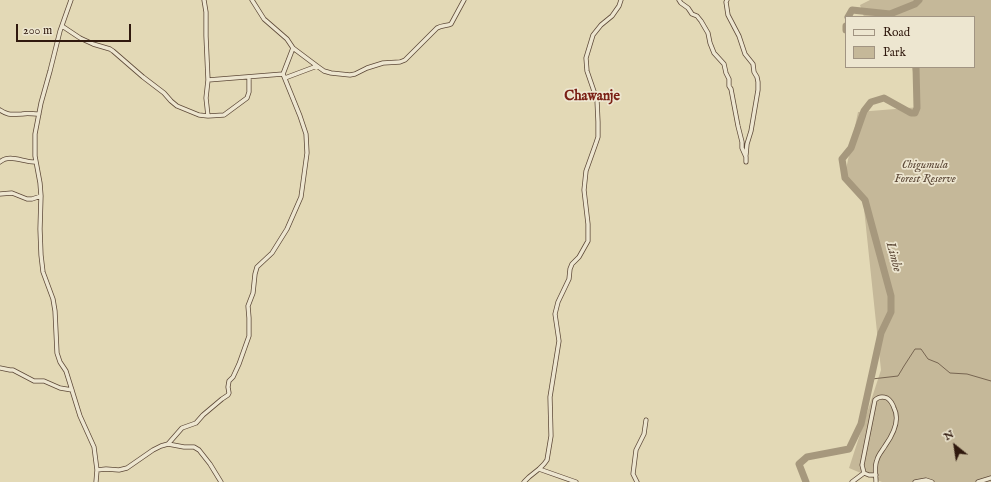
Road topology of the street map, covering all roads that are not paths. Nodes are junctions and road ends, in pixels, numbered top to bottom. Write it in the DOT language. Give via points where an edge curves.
graph roads {
  1 [pos="72,0"];
  2 [pos="204,0"];
  3 [pos="252,0"];
  4 [pos="464,0"];
  5 [pos="621,0"];
  6 [pos="679,0"];
  7 [pos="727,0"];
  8 [pos="62,26"];
  9 [pos="294,48"];
  10 [pos="317,66"];
  11 [pos="284,76"];
  12 [pos="249,77"];
  13 [pos="208,80"];
  14 [pos="0,110"];
  15 [pos="38,114"];
  16 [pos="208,116"];
  17 [pos="746,157"];
  18 [pos="0,162"];
  19 [pos="36,162"];
  20 [pos="746,162"];
  21 [pos="0,194"];
  22 [pos="41,196"];
  23 [pos="0,368"];
  24 [pos="72,390"];
  25 [pos="646,420"];
  26 [pos="168,444"];
  27 [pos="539,469"];
  28 [pos="97,470"];
  29 [pos="864,473"];
  30 [pos="876,475"];
  31 [pos="991,478"];
  32 [pos="97,481"];
  33 [pos="221,482"];
  34 [pos="524,482"];
  35 [pos="576,482"];
  36 [pos="637,482"];
  37 [pos="852,482"];
  38 [pos="876,482"];
  39 [pos="916,482"];
  40 [pos="932,482"];
  41 [pos="978,482"];
  1 -- 8 [label="street"];
  2 -- 13 [label="street"];
  3 -- 9 [label="street" via="264,19"];
  4 -- 10 [label="street" via="451,24 437,28 403,61 383,63 350,75 331,73"];
  5 -- 27 [label="street" via="612,16 592,35 586,58 587,71 597,100 598,122 598,136 586,171 584,190 588,241 572,264 555,314 559,341 550,397 551,436 546,460"];
  6 -- 17 [label="street" via="699,18 714,53 724,64"];
  7 -- 17 [label="street" via="728,15 745,54 753,64 758,82"];
  8 -- 15 [label="street"];
  8 -- 16 [label="street" via="80,38 113,51 177,106"];
  9 -- 10 [label="street"];
  9 -- 11 [label="street"];
  10 -- 11 [label="street"];
  11 -- 12 [label="street"];
  11 -- 26 [label="street" via="306,134 308,153 301,197 287,229 254,274 253,293 248,306 249,336 239,364 229,381 228,396 196,423 182,428"];
  12 -- 13 [label="street"];
  12 -- 16 [label="street" via="247,98 224,116"];
  13 -- 16 [label="street"];
  14 -- 15 [label="street" via="9,115"];
  15 -- 19 [label="street" via="35,134"];
  17 -- 20 [label="street"];
  18 -- 19 [label="street" via="4,159"];
  19 -- 22 [label="street"];
  21 -- 22 [label="street" via="7,192 27,199"];
  22 -- 24 [label="street" via="40,242 43,272 53,299 57,353"];
  23 -- 24 [label="street" via="13,370 34,381 44,381"];
  24 -- 28 [label="street" via="94,447"];
  25 -- 36 [label="street" via="644,434 636,450 634,474"];
  26 -- 28 [label="street" via="149,452 127,468"];
  26 -- 33 [label="street" via="199,450"];
  27 -- 34 [label="street"];
  27 -- 35 [label="street"];
  28 -- 32 [label="street"];
  29 -- 30 [label="street"];
  29 -- 30 [label="street" via="862,465 875,400 882,397 892,404 897,420 892,435 878,456"];
  29 -- 37 [label="street"];
  30 -- 38 [label="street"];
  31 -- 41 [label="street"];
  39 -- 40 [label="street"];
}
